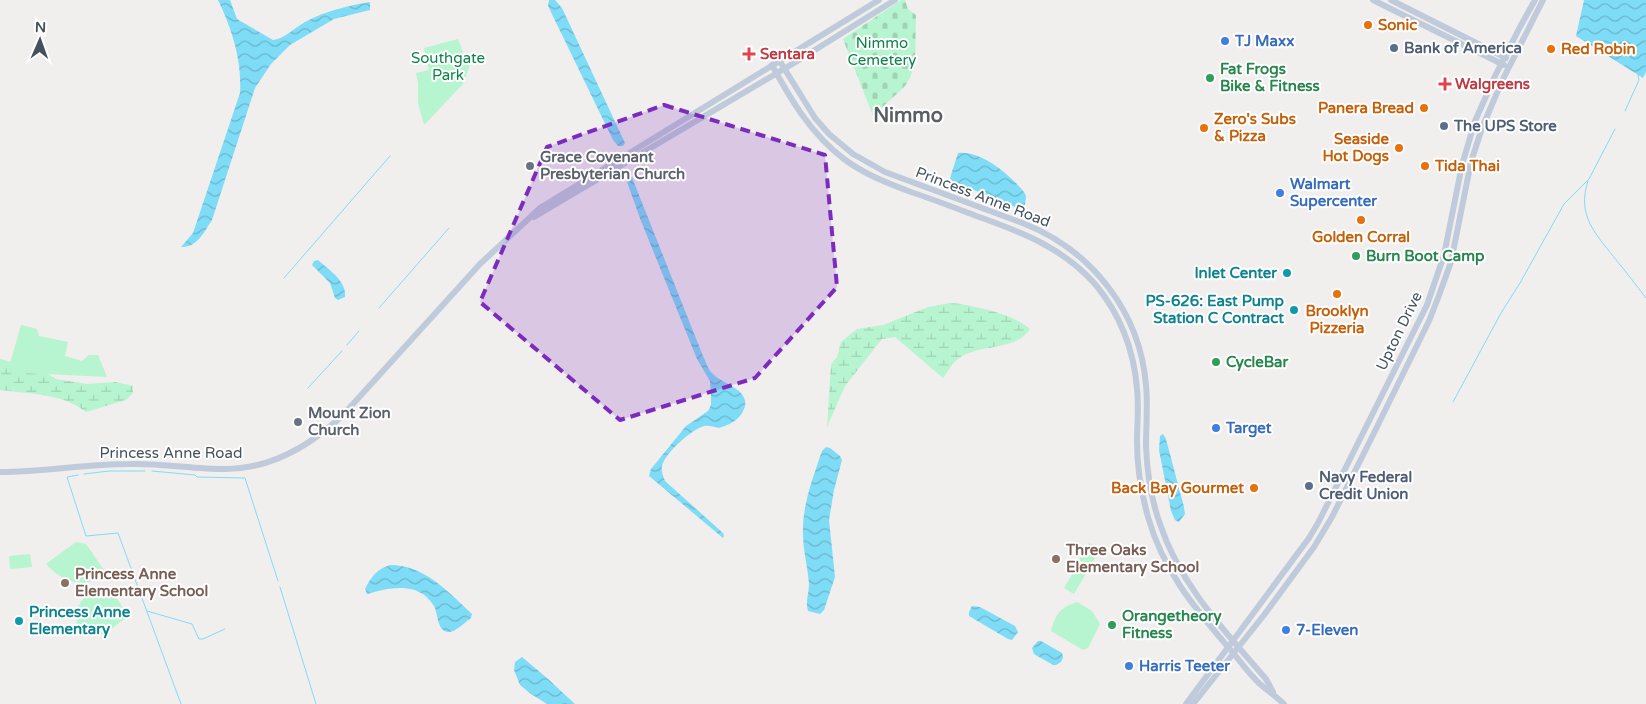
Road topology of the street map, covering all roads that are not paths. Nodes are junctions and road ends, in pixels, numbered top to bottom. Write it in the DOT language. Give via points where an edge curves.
graph roads {
  1 [pos="879,0"];
  2 [pos="895,0"];
  3 [pos="1373,0"];
  4 [pos="1391,0"];
  5 [pos="1536,0"];
  6 [pos="1543,0"];
  7 [pos="779,60"];
  8 [pos="1503,60"];
  9 [pos="1510,64"];
  10 [pos="772,65"];
  11 [pos="784,69"];
  12 [pos="776,73"];
  13 [pos="516,229"];
  14 [pos="0,472"];
  15 [pos="1236,644"];
  16 [pos="1231,651"];
  17 [pos="1274,694"];
  18 [pos="1186,704"];
  19 [pos="1193,704"];
  20 [pos="1284,704"];
  1 -- 7 [label="main road"];
  2 -- 11 [label="main road"];
  3 -- 8 [label="main road"];
  4 -- 8 [label="main road"];
  5 -- 8 [label="main road, Upton Drive"];
  6 -- 9 [label="main road, Upton Drive"];
  7 -- 10 [label="main road"];
  7 -- 11 [label="main road, Princess Anne Road"];
  8 -- 9 [label="main road"];
  8 -- 15 [label="main road, Upton Drive" via="1467,145 1444,255 1423,313 1318,524"];
  9 -- 15 [label="main road, Upton Drive" via="1477,142 1451,262 1429,321 1322,534 1292,579"];
  10 -- 12 [label="main road, Princess Anne Road"];
  10 -- 13 [label="main road, Princess Anne Road" via="545,204"];
  11 -- 12 [label="main road"];
  11 -- 15 [label="main road, Princess Anne Road" via="818,122 852,154 885,172 1044,233 1076,254 1106,284 1129,320 1142,360 1147,396 1148,475 1160,524 1189,584"];
  12 -- 13 [label="main road, Princess Anne Road"];
  12 -- 16 [label="main road, Princess Anne Road" via="815,133 854,166 887,183 1042,242 1072,262 1101,292 1123,330 1134,366 1138,392 1139,473 1144,501 1161,554 1198,613"];
  13 -- 14 [label="main road, Princess Anne Road" via="343,414 315,439 284,456 262,464 226,469 129,464"];
  15 -- 16 [label="main road"];
  15 -- 17 [label="main road, Princess Anne Road" via="1266,679"];
  16 -- 17 [label="main road, Princess Anne Road" via="1260,684"];
  16 -- 18 [label="main road"];
  16 -- 19 [label="main road"];
  17 -- 20 [label="main road"];
}
